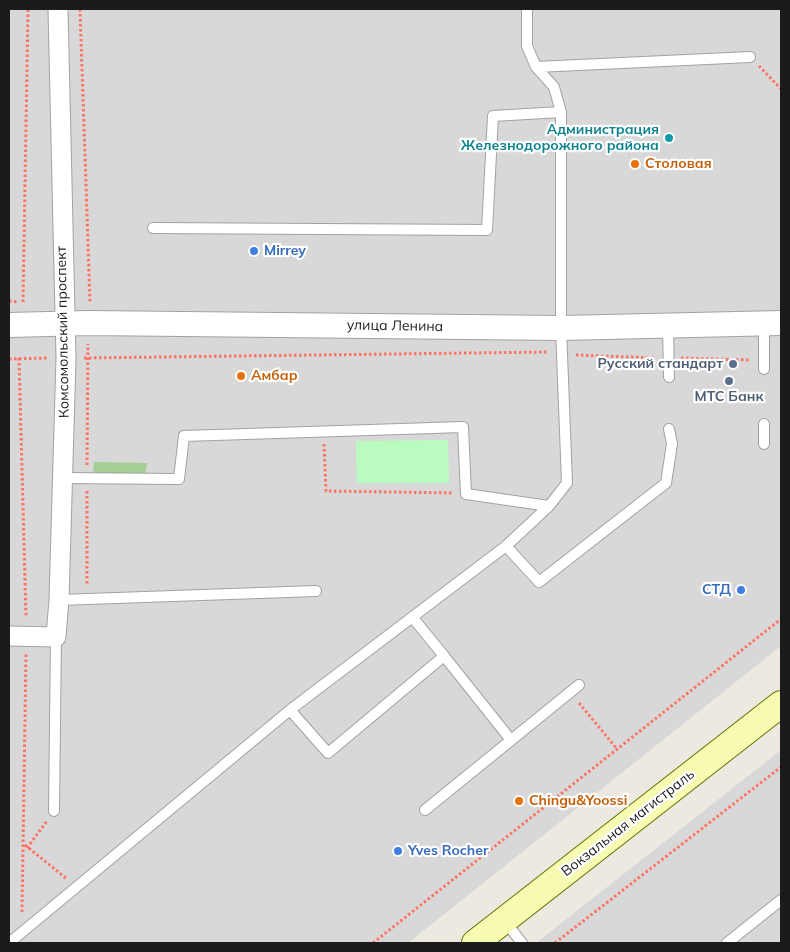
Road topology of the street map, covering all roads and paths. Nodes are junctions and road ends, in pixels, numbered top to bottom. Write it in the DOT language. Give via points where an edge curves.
graph roads {
  1 [pos="28,9"];
  2 [pos="58,9"];
  3 [pos="527,9"];
  4 [pos="750,57"];
  5 [pos="536,67"];
  6 [pos="781,88"];
  7 [pos="561,112"];
  8 [pos="153,228"];
  9 [pos="22,302"];
  10 [pos="772,323"];
  11 [pos="66,324"];
  12 [pos="9,325"];
  13 [pos="668,325"];
  14 [pos="562,328"];
  15 [pos="562,352"];
  16 [pos="66,358"];
  17 [pos="668,358"];
  18 [pos="9,359"];
  19 [pos="764,364"];
  20 [pos="669,377"];
  21 [pos="764,424"];
  22 [pos="669,429"];
  23 [pos="324,432"];
  24 [pos="764,444"];
  25 [pos="62,478"];
  26 [pos="466,494"];
  27 [pos="549,506"];
  28 [pos="506,546"];
  29 [pos="316,591"];
  30 [pos="59,600"];
  31 [pos="413,618"];
  32 [pos="781,619"];
  33 [pos="9,636"];
  34 [pos="56,637"];
  35 [pos="444,656"];
  36 [pos="578,685"];
  37 [pos="570,692"];
  38 [pos="781,704"];
  39 [pos="290,710"];
  40 [pos="511,740"];
  41 [pos="617,749"];
  42 [pos="781,767"];
  43 [pos="425,810"];
  44 [pos="54,811"];
  45 [pos="27,846"];
  46 [pos="25,851"];
  47 [pos="76,886"];
  48 [pos="781,900"];
  49 [pos="504,920"];
  50 [pos="733,942"];
  51 [pos="9,943"];
  52 [pos="373,943"];
  53 [pos="475,943"];
  54 [pos="522,943"];
  55 [pos="555,943"];
  1 -- 9 [label="path"];
  2 -- 11 [label="street, Комсомольский проспект"];
  3 -- 5 [label="lane" via="527,46"];
  4 -- 5 [label="lane"];
  4 -- 6 [label="path"];
  5 -- 7 [label="lane" via="554,87"];
  7 -- 8 [label="lane" via="493,116 487,230"];
  7 -- 14 [label="lane"];
  10 -- 13 [label="street, улица Ленина"];
  10 -- 19 [label="lane"];
  11 -- 12 [label="street, улица Ленина"];
  11 -- 14 [label="street, улица Ленина"];
  11 -- 16 [label="street, Комсомольский проспект"];
  13 -- 14 [label="street, улица Ленина"];
  13 -- 17 [label="lane"];
  14 -- 15 [label="lane"];
  15 -- 16 [label="path"];
  15 -- 17 [label="path" via="582,356"];
  15 -- 27 [label="lane" via="567,483"];
  16 -- 18 [label="path"];
  16 -- 25 [label="street, Комсомольский проспект"];
  17 -- 19 [label="path"];
  17 -- 20 [label="lane"];
  21 -- 24 [label="lane"];
  22 -- 28 [label="lane" via="672,444 666,483 539,582"];
  23 -- 25 [label="lane" via="184,436 179,478"];
  23 -- 26 [label="path" via="326,491"];
  23 -- 26 [label="lane" via="463,427"];
  25 -- 30 [label="street, Комсомольский проспект"];
  26 -- 27 [label="lane"];
  27 -- 28 [label="lane"];
  28 -- 31 [label="lane"];
  29 -- 30 [label="lane"];
  30 -- 34 [label="street, Комсомольский проспект"];
  31 -- 35 [label="lane"];
  31 -- 39 [label="lane"];
  32 -- 41 [label="path"];
  33 -- 34 [label="street"];
  34 -- 44 [label="lane"];
  35 -- 39 [label="lane" via="328,753"];
  35 -- 40 [label="lane"];
  36 -- 37 [label="lane"];
  37 -- 40 [label="lane"];
  37 -- 41 [label="path"];
  38 -- 49 [label="main road, Вокзальная магистраль"];
  39 -- 47 [label="lane"];
  40 -- 43 [label="lane"];
  41 -- 52 [label="path"];
  42 -- 55 [label="path"];
  44 -- 45 [label="path"];
  45 -- 46 [label="path"];
  45 -- 47 [label="path"];
  47 -- 51 [label="lane"];
  48 -- 50 [label="lane"];
  49 -- 53 [label="main road, Вокзальная магистраль"];
  49 -- 54 [label="lane"];
}
